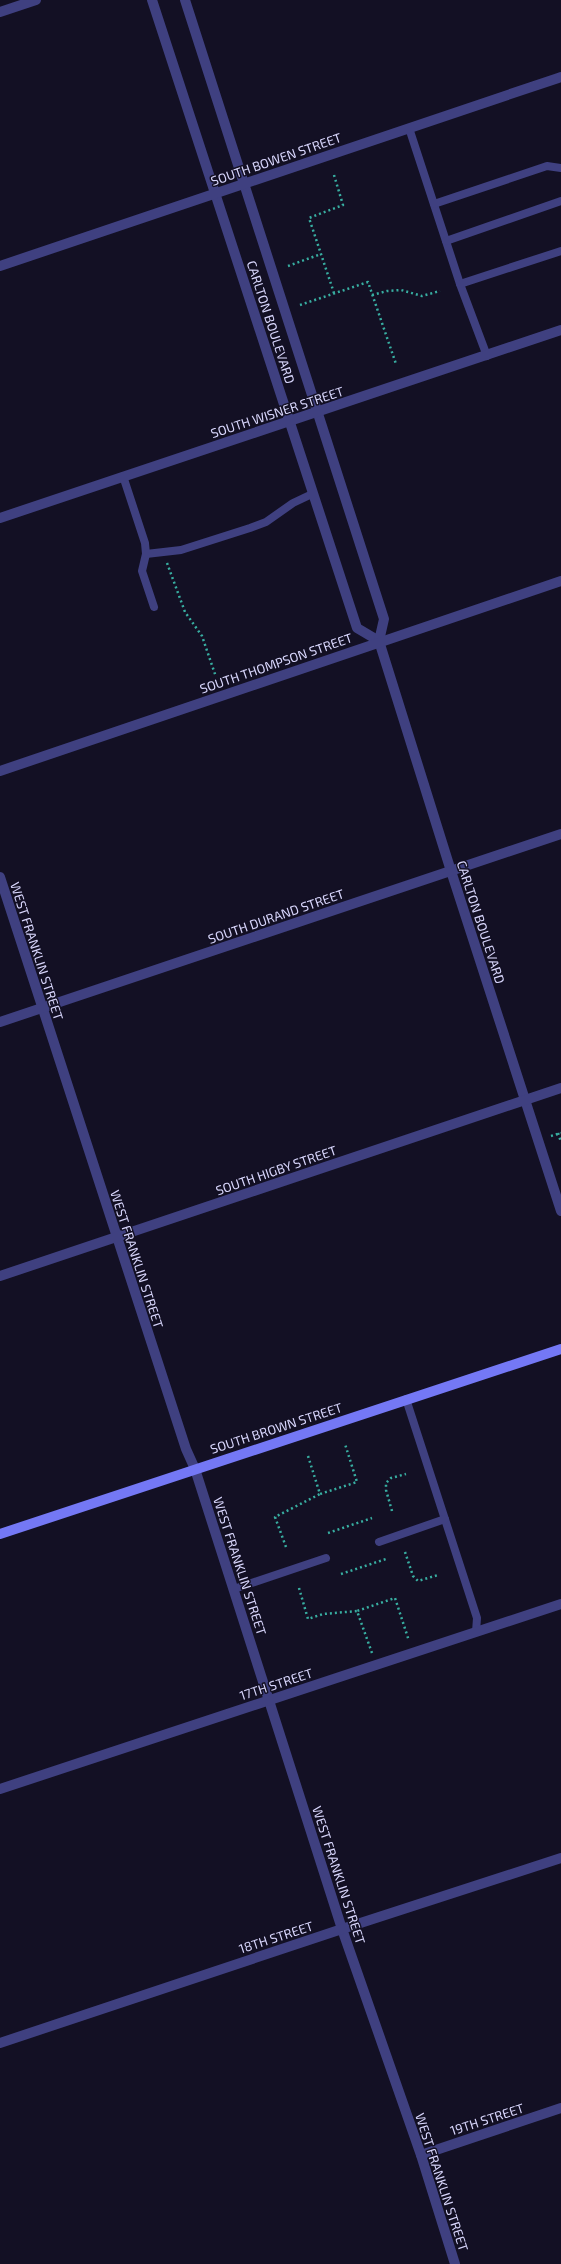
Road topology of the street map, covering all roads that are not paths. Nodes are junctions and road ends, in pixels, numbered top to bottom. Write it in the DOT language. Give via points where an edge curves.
graph roads {
  1 [pos="36,0"];
  2 [pos="152,0"];
  3 [pos="185,0"];
  4 [pos="0,12"];
  5 [pos="561,77"];
  6 [pos="409,128"];
  7 [pos="561,168"];
  8 [pos="245,183"];
  9 [pos="216,194"];
  10 [pos="561,201"];
  11 [pos="434,204"];
  12 [pos="446,241"];
  13 [pos="561,251"];
  14 [pos="0,266"];
  15 [pos="460,284"];
  16 [pos="561,330"];
  17 [pos="487,356"];
  18 [pos="319,413"];
  19 [pos="289,423"];
  20 [pos="124,476"];
  21 [pos="312,494"];
  22 [pos="0,518"];
  23 [pos="146,554"];
  24 [pos="561,581"];
  25 [pos="154,607"];
  26 [pos="379,641"];
  27 [pos="0,771"];
  28 [pos="561,834"];
  29 [pos="451,871"];
  30 [pos="0,877"];
  31 [pos="42,1009"];
  32 [pos="0,1022"];
  33 [pos="561,1088"];
  34 [pos="525,1101"];
  35 [pos="561,1211"];
  36 [pos="116,1238"];
  37 [pos="0,1276"];
  38 [pos="561,1349"];
  39 [pos="406,1399"];
  40 [pos="195,1469"];
  41 [pos="445,1519"];
  42 [pos="0,1534"];
  43 [pos="379,1542"];
  44 [pos="326,1558"];
  45 [pos="234,1589"];
  46 [pos="561,1604"];
  47 [pos="476,1632"];
  48 [pos="270,1700"];
  49 [pos="0,1789"];
  50 [pos="561,1858"];
  51 [pos="342,1929"];
  52 [pos="0,2043"];
  53 [pos="561,2108"];
  54 [pos="421,2155"];
  55 [pos="455,2264"];
  1 -- 4 [label="street"];
  2 -- 9 [label="street, CARLTON BOULEVARD"];
  3 -- 8 [label="street, CARLTON BOULEVARD"];
  5 -- 6 [label="street, SOUTH BOWEN STREET"];
  6 -- 8 [label="street, SOUTH BOWEN STREET"];
  6 -- 11 [label="lane"];
  7 -- 11 [label="lane" via="547,166"];
  8 -- 9 [label="street, SOUTH BOWEN STREET"];
  8 -- 18 [label="street, CARLTON BOULEVARD"];
  9 -- 14 [label="street, SOUTH BOWEN STREET"];
  9 -- 19 [label="street, CARLTON BOULEVARD"];
  10 -- 12 [label="lane"];
  11 -- 12 [label="lane"];
  12 -- 15 [label="lane"];
  13 -- 15 [label="lane"];
  15 -- 17 [label="lane"];
  16 -- 17 [label="street, SOUTH WISNER STREET"];
  17 -- 18 [label="street, SOUTH WISNER STREET"];
  18 -- 19 [label="street, SOUTH WISNER STREET"];
  18 -- 26 [label="street, CARLTON BOULEVARD" via="384,619"];
  19 -- 20 [label="street, SOUTH WISNER STREET"];
  19 -- 21 [label="street, CARLTON BOULEVARD"];
  20 -- 22 [label="street, SOUTH WISNER STREET"];
  20 -- 23 [label="lane" via="145,543"];
  21 -- 23 [label="lane" via="266,522 250,528 181,550"];
  21 -- 26 [label="street, CARLTON BOULEVARD" via="357,628"];
  23 -- 25 [label="lane" via="142,571"];
  24 -- 26 [label="street, SOUTH THOMPSON STREET"];
  26 -- 27 [label="street, SOUTH THOMPSON STREET"];
  26 -- 29 [label="street, CARLTON BOULEVARD"];
  28 -- 29 [label="street, SOUTH DURAND STREET"];
  29 -- 31 [label="street, SOUTH DURAND STREET"];
  29 -- 34 [label="street, CARLTON BOULEVARD"];
  30 -- 31 [label="street, WEST FRANKLIN STREET"];
  31 -- 32 [label="street, SOUTH DURAND STREET"];
  31 -- 36 [label="street, WEST FRANKLIN STREET"];
  33 -- 34 [label="street, SOUTH HIGBY STREET"];
  34 -- 35 [label="street, CARLTON BOULEVARD"];
  34 -- 36 [label="street, SOUTH HIGBY STREET"];
  36 -- 37 [label="street, SOUTH HIGBY STREET"];
  36 -- 40 [label="street, WEST FRANKLIN STREET" via="186,1449"];
  38 -- 39 [label="main road, SOUTH BROWN STREET"];
  39 -- 40 [label="main road, SOUTH BROWN STREET"];
  39 -- 41 [label="lane"];
  40 -- 42 [label="main road, SOUTH BROWN STREET"];
  40 -- 45 [label="street, WEST FRANKLIN STREET"];
  41 -- 43 [label="lane"];
  41 -- 47 [label="lane" via="477,1618"];
  44 -- 45 [label="lane"];
  45 -- 48 [label="street, WEST FRANKLIN STREET"];
  46 -- 47 [label="street, 17TH STREET"];
  47 -- 48 [label="street, 17TH STREET"];
  48 -- 49 [label="street, 17TH STREET"];
  48 -- 51 [label="street, WEST FRANKLIN STREET"];
  50 -- 51 [label="street, 18TH STREET"];
  51 -- 52 [label="street, 18TH STREET"];
  51 -- 54 [label="street, WEST FRANKLIN STREET"];
  53 -- 54 [label="street, 19TH STREET"];
  54 -- 55 [label="street, WEST FRANKLIN STREET"];
}
